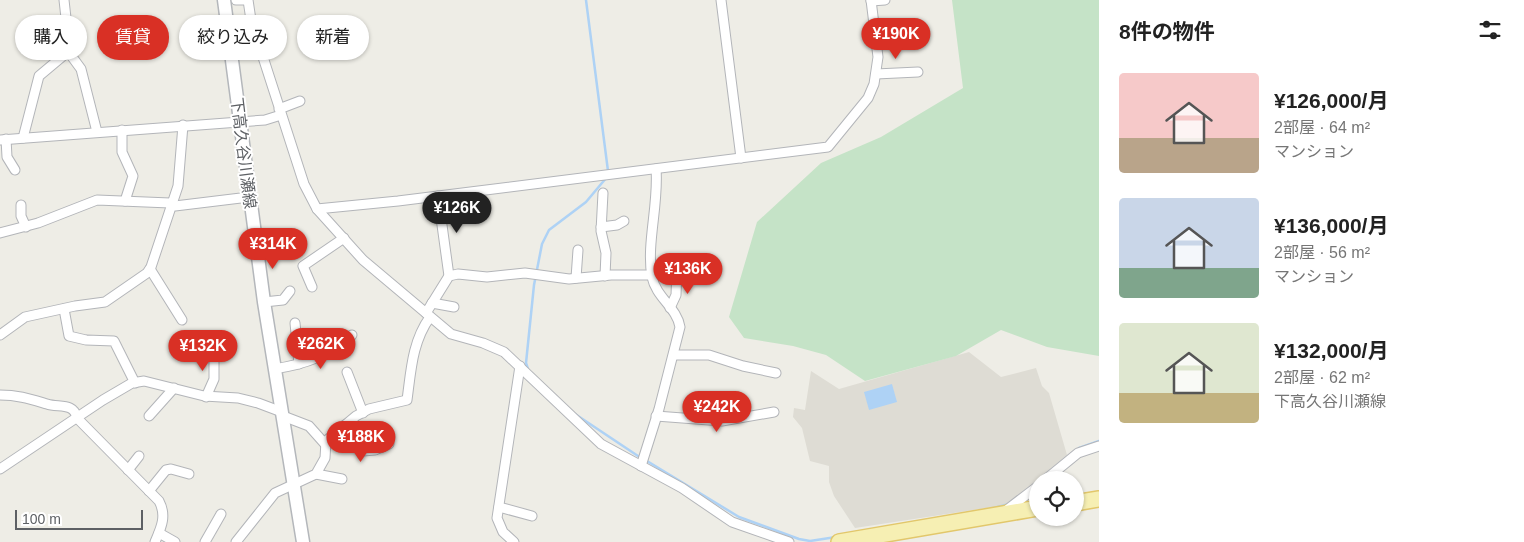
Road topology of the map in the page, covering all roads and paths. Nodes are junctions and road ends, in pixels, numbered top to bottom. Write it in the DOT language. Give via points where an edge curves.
graph roads {
  1 [pos="64,0"];
  2 [pos="224,0"];
  3 [pos="236,0"];
  4 [pos="246,0"];
  5 [pos="721,0"];
  6 [pos="886,0"];
  7 [pos="871,1"];
  8 [pos="66,15"];
  9 [pos="250,15"];
  10 [pos="875,30"];
  11 [pos="915,31"];
  12 [pos="58,60"];
  13 [pos="73,60"];
  14 [pos="263,60"];
  15 [pos="918,72"];
  16 [pos="876,74"];
  17 [pos="300,101"];
  18 [pos="280,112"];
  19 [pos="240,121"];
  20 [pos="183,125"];
  21 [pos="122,130"];
  22 [pos="96,132"];
  23 [pos="23,138"];
  24 [pos="3,140"];
  25 [pos="741,158"];
  26 [pos="15,170"];
  27 [pos="656,170"];
  28 [pos="603,193"];
  29 [pos="438,196"];
  30 [pos="249,197"];
  31 [pos="125,201"];
  32 [pos="172,204"];
  33 [pos="21,205"];
  34 [pos="317,208"];
  35 [pos="624,221"];
  36 [pos="26,227"];
  37 [pos="601,227"];
  38 [pos="0,233"];
  39 [pos="344,238"];
  40 [pos="578,250"];
  41 [pos="150,269"];
  42 [pos="677,269"];
  43 [pos="652,275"];
  44 [pos="449,276"];
  45 [pos="605,276"];
  46 [pos="576,278"];
  47 [pos="312,287"];
  48 [pos="290,291"];
  49 [pos="264,302"];
  50 [pos="432,303"];
  51 [pos="454,307"];
  52 [pos="670,308"];
  53 [pos="64,310"];
  54 [pos="428,315"];
  55 [pos="182,320"];
  56 [pos="295,323"];
  57 [pos="0,335"];
  58 [pos="352,335"];
  59 [pos="214,352"];
  60 [pos="674,355"];
  61 [pos="299,364"];
  62 [pos="520,366"];
  63 [pos="274,369"];
  64 [pos="347,372"];
  65 [pos="776,373"];
  66 [pos="135,383"];
  67 [pos="174,388"];
  68 [pos="0,395"];
  69 [pos="206,397"];
  70 [pos="774,412"];
  71 [pos="362,413"];
  72 [pos="282,414"];
  73 [pos="149,416"];
  74 [pos="656,416"];
  75 [pos="77,418"];
  76 [pos="345,425"];
  77 [pos="325,444"];
  78 [pos="389,444"];
  79 [pos="1099,446"];
  80 [pos="139,456"];
  81 [pos="641,466"];
  82 [pos="0,469"];
  83 [pos="128,470"];
  84 [pos="1055,471"];
  85 [pos="189,474"];
  86 [pos="316,474"];
  87 [pos="342,479"];
  88 [pos="293,484"];
  89 [pos="149,492"];
  90 [pos="1029,493"];
  91 [pos="1099,499"];
  92 [pos="1084,502"];
  93 [pos="499,507"];
  94 [pos="1029,509"];
  95 [pos="1003,513"];
  96 [pos="221,514"];
  97 [pos="532,516"];
  98 [pos="158,533"];
  99 [pos="154,542"];
  100 [pos="175,542"];
  101 [pos="205,542"];
  102 [pos="236,542"];
  103 [pos="303,542"];
  104 [pos="514,542"];
  105 [pos="789,542"];
  106 [pos="843,542"];
  1 -- 8 [label="street"];
  2 -- 19 [label="main road, 下高久谷川瀬線"];
  3 -- 4 [label="street"];
  4 -- 9 [label="street"];
  5 -- 25 [label="street"];
  6 -- 7 [label="street"];
  7 -- 10 [label="street"];
  10 -- 11 [label="street"];
  10 -- 16 [label="street"];
  12 -- 23 [label="street" via="39,76"];
  13 -- 22 [label="street" via="81,69"];
  14 -- 18 [label="street"];
  15 -- 16 [label="street"];
  16 -- 25 [label="street" via="868,98 828,147"];
  17 -- 18 [label="street"];
  18 -- 19 [label="street" via="266,120"];
  18 -- 34 [label="street" via="304,184"];
  19 -- 20 [label="street"];
  19 -- 30 [label="main road, 下高久谷川瀬線"];
  20 -- 21 [label="street"];
  20 -- 32 [label="street" via="178,186"];
  21 -- 22 [label="street"];
  21 -- 31 [label="street" via="122,152 134,176"];
  22 -- 23 [label="street"];
  23 -- 24 [label="street"];
  24 -- 26 [label="street" via="9,164"];
  25 -- 27 [label="street"];
  27 -- 29 [label="street"];
  27 -- 43 [label="street"];
  28 -- 37 [label="street"];
  29 -- 34 [label="street"];
  29 -- 44 [label="street"];
  30 -- 32 [label="street"];
  30 -- 49 [label="main road, 下高久谷川瀬線"];
  31 -- 32 [label="street"];
  31 -- 36 [label="street" via="97,200"];
  32 -- 41 [label="street"];
  33 -- 36 [label="street"];
  34 -- 39 [label="street"];
  35 -- 37 [label="street"];
  36 -- 38 [label="street"];
  37 -- 45 [label="street" via="606,253"];
  39 -- 47 [label="street" via="303,266"];
  39 -- 54 [label="street" via="363,260"];
  40 -- 46 [label="street"];
  41 -- 53 [label="street" via="142,279 105,302"];
  41 -- 55 [label="street"];
  42 -- 52 [label="street" via="680,295"];
  43 -- 45 [label="street"];
  43 -- 52 [label="street" via="654,284"];
  44 -- 46 [label="street" via="525,273"];
  44 -- 50 [label="street"];
  45 -- 46 [label="street"];
  48 -- 49 [label="street" via="283,300"];
  49 -- 63 [label="main road, 下高久谷川瀬線"];
  50 -- 51 [label="street"];
  50 -- 54 [label="street"];
  52 -- 60 [label="street" via="680,327"];
  53 -- 57 [label="street" via="22,319"];
  53 -- 66 [label="street" via="69,336 114,341"];
  54 -- 62 [label="street" via="451,334 504,352"];
  54 -- 71 [label="street" via="413,354 407,400"];
  56 -- 61 [label="street"];
  58 -- 61 [label="street" via="323,356"];
  59 -- 69 [label="street" via="214,379"];
  60 -- 65 [label="street" via="709,355"];
  60 -- 74 [label="street"];
  61 -- 63 [label="street"];
  62 -- 81 [label="street" via="590,436"];
  62 -- 93 [label="street"];
  63 -- 72 [label="main road, 下高久谷川瀬線"];
  64 -- 71 [label="street"];
  66 -- 67 [label="street" via="144,381"];
  66 -- 75 [label="street"];
  67 -- 69 [label="street"];
  67 -- 73 [label="street"];
  68 -- 75 [label="street" via="24,396 48,405 68,407"];
  69 -- 72 [label="street" via="238,398"];
  70 -- 74 [label="street" via="722,422"];
  71 -- 76 [label="street"];
  72 -- 77 [label="street" via="309,426"];
  72 -- 88 [label="main road, 下高久谷川瀬線"];
  74 -- 81 [label="street"];
  75 -- 82 [label="street"];
  75 -- 83 [label="street"];
  76 -- 77 [label="street"];
  76 -- 78 [label="street" via="351,427 355,443 363,451"];
  77 -- 86 [label="street" via="325,458"];
  79 -- 84 [label="street" via="1078,453"];
  80 -- 83 [label="street"];
  81 -- 105 [label="street" via="682,488 732,522"];
  83 -- 89 [label="street"];
  85 -- 89 [label="street" via="166,470"];
  86 -- 87 [label="street"];
  86 -- 88 [label="street"];
  88 -- 102 [label="street" via="275,493"];
  88 -- 103 [label="main road, 下高久谷川瀬線"];
  89 -- 98 [label="street" via="163,508"];
  90 -- 95 [label="street"];
  91 -- 92 [label="main road"];
  93 -- 97 [label="street"];
  93 -- 104 [label="street" via="497,518 503,532"];
  94 -- 95 [label="main road"];
  95 -- 106 [label="main road"];
  96 -- 101 [label="street"];
  98 -- 99 [label="street"];
  98 -- 100 [label="street"];
}
